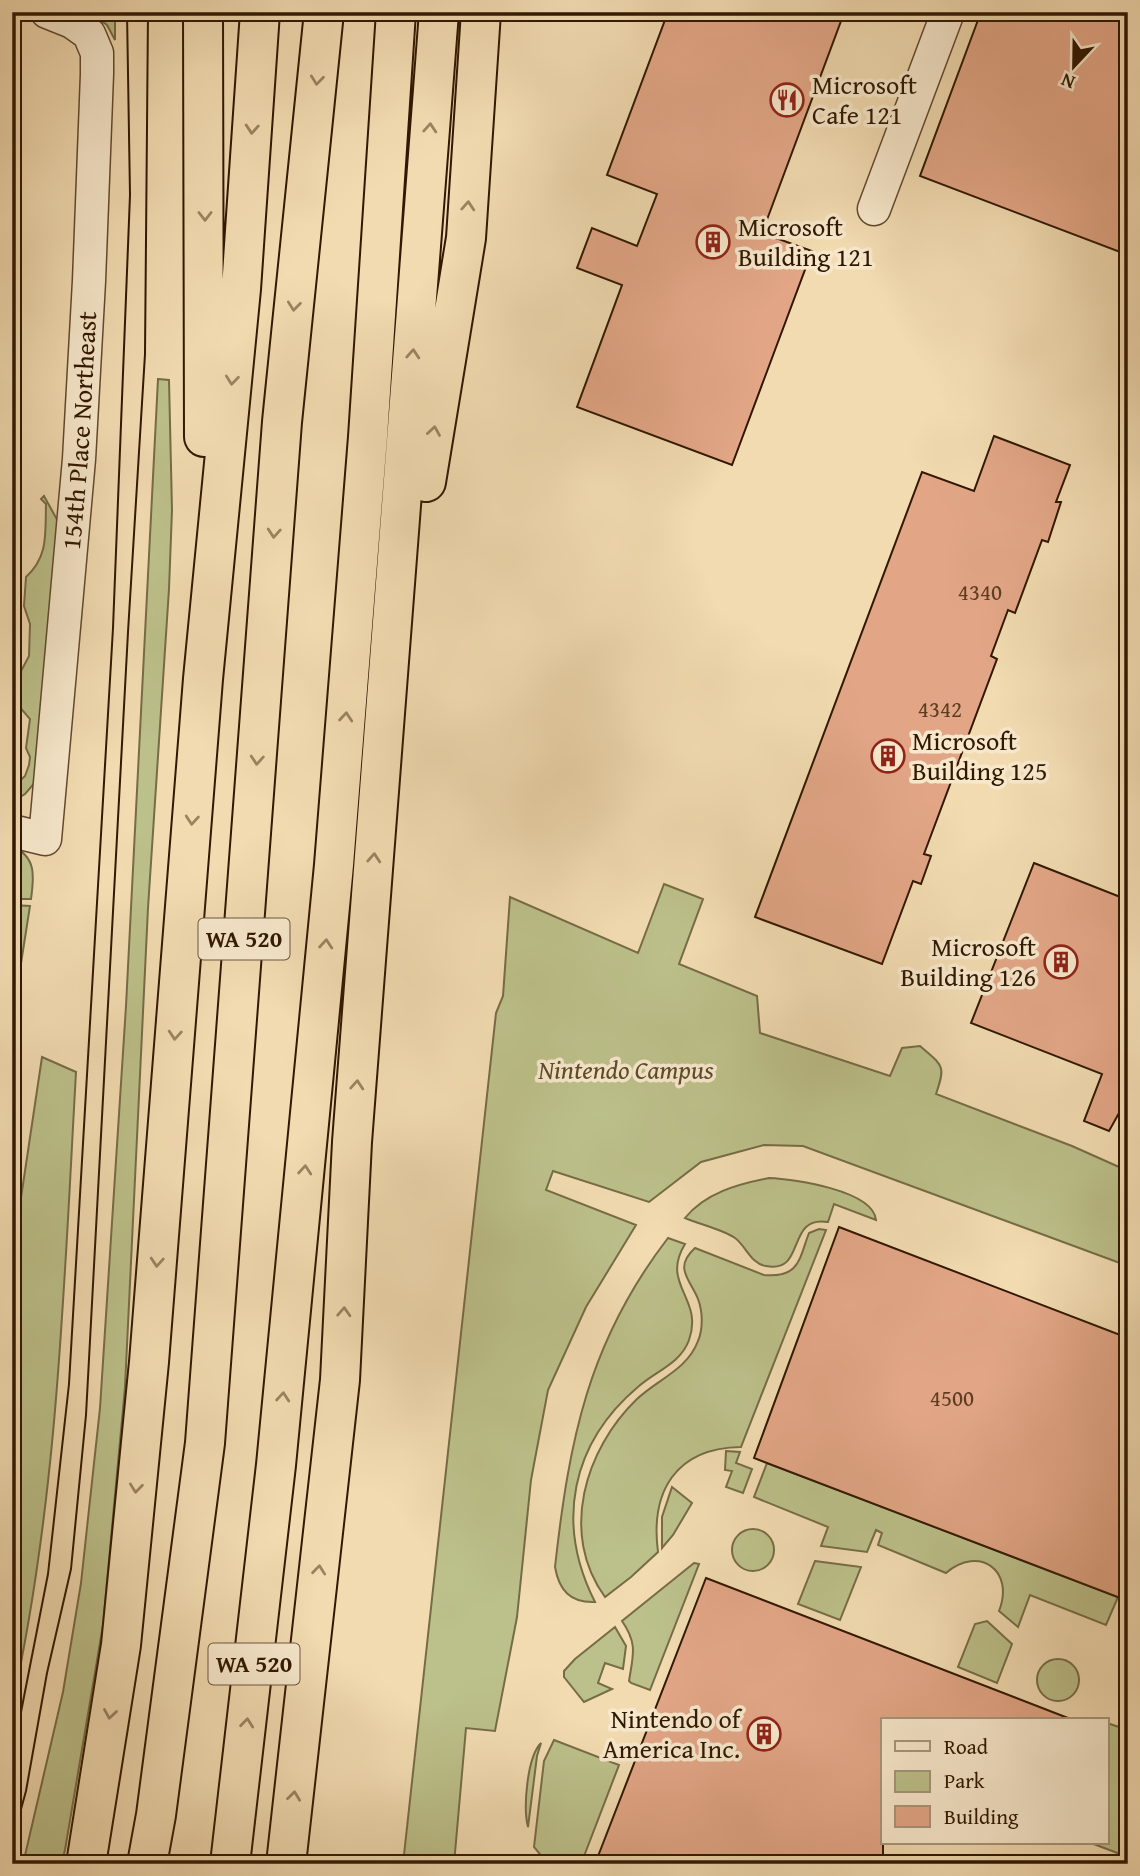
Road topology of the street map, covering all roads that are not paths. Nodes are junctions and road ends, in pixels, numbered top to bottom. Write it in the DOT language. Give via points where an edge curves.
graph roads {
  1 [pos="47,12"];
  2 [pos="203,12"];
  3 [pos="260,12"];
  4 [pos="324,12"];
  5 [pos="396,12"];
  6 [pos="439,12"];
  7 [pos="481,12"];
  8 [pos="948,12"];
  9 [pos="874,209"];
  10 [pos="203,679"];
  11 [pos="383,740"];
  12 [pos="12,831"];
  13 [pos="86,1864"];
  14 [pos="147,1864"];
  15 [pos="230,1864"];
  16 [pos="286,1864"];
  1 -- 12 [label="street, 154th Place Northeast" via="89,34 97,53 94,173 79,459 45,839"];
  2 -- 10 [label="highway, one-way"];
  3 -- 10 [label="highway, one-way" via="241,289"];
  4 -- 14 [label="highway, WA 520, one-way" via="282,422 205,1443"];
  15 -- 5 [label="highway, WA 520, one-way" via="275,1478 334,865"];
  11 -- 6 [label="highway, one-way"];
  11 -- 7 [label="highway, one-way" via="466,238"];
  8 -- 9 [label="street"];
  10 -- 13 [label="highway, one-way" via="149,1362 121,1645"];
  16 -- 11 [label="highway, one-way" via="340,1380 352,1143"];
}
